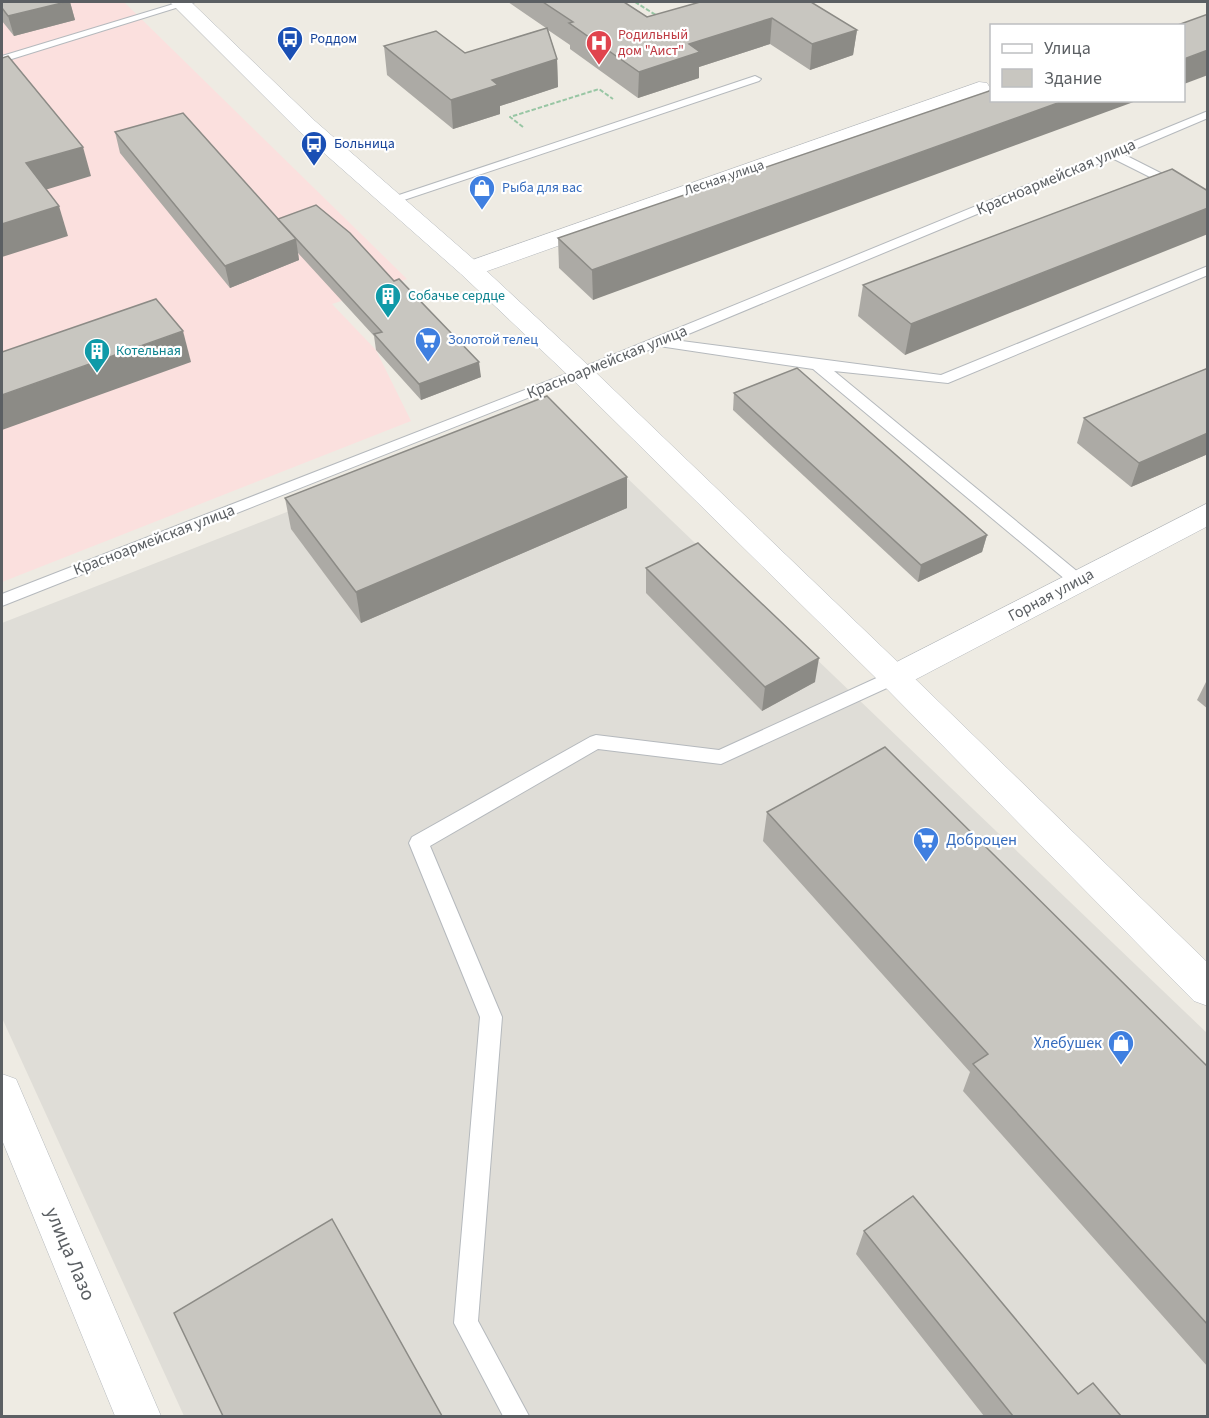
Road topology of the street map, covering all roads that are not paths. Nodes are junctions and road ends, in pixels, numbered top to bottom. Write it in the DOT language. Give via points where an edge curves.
graph roads {
  1 [pos="184,2"];
  2 [pos="2,59"];
  3 [pos="755,79"];
  4 [pos="979,88"];
  5 [pos="1208,114"];
  6 [pos="1112,153"];
  7 [pos="390,200"];
  8 [pos="1208,202"];
  9 [pos="471,270"];
  10 [pos="1208,270"];
  11 [pos="659,341"];
  12 [pos="817,364"];
  13 [pos="581,373"];
  14 [pos="1208,513"];
  15 [pos="1078,581"];
  16 [pos="2,600"];
  17 [pos="894,677"];
  18 [pos="1208,989"];
  19 [pos="2,1092"];
  20 [pos="138,1416"];
  21 [pos="516,1416"];
  1 -- 2 [label="lane"];
  1 -- 7 [label="street" via="307,126"];
  3 -- 7 [label="lane"];
  4 -- 9 [label="street, Лесная улица"];
  5 -- 6 [label="lane, Красноармейская улица"];
  6 -- 8 [label="lane"];
  6 -- 11 [label="lane, Красноармейская улица"];
  7 -- 9 [label="street"];
  9 -- 13 [label="street"];
  10 -- 12 [label="lane" via="943,380"];
  11 -- 12 [label="lane"];
  11 -- 13 [label="lane, Красноармейская улица"];
  12 -- 15 [label="lane"];
  13 -- 16 [label="lane, Красноармейская улица"];
  13 -- 17 [label="street"];
  14 -- 15 [label="street, Горная улица"];
  15 -- 17 [label="street, Горная улица"];
  17 -- 18 [label="street"];
  17 -- 21 [label="lane" via="721,757 596,742 419,843 491,1017 466,1323"];
  19 -- 20 [label="street, улица Лазо"];
}
